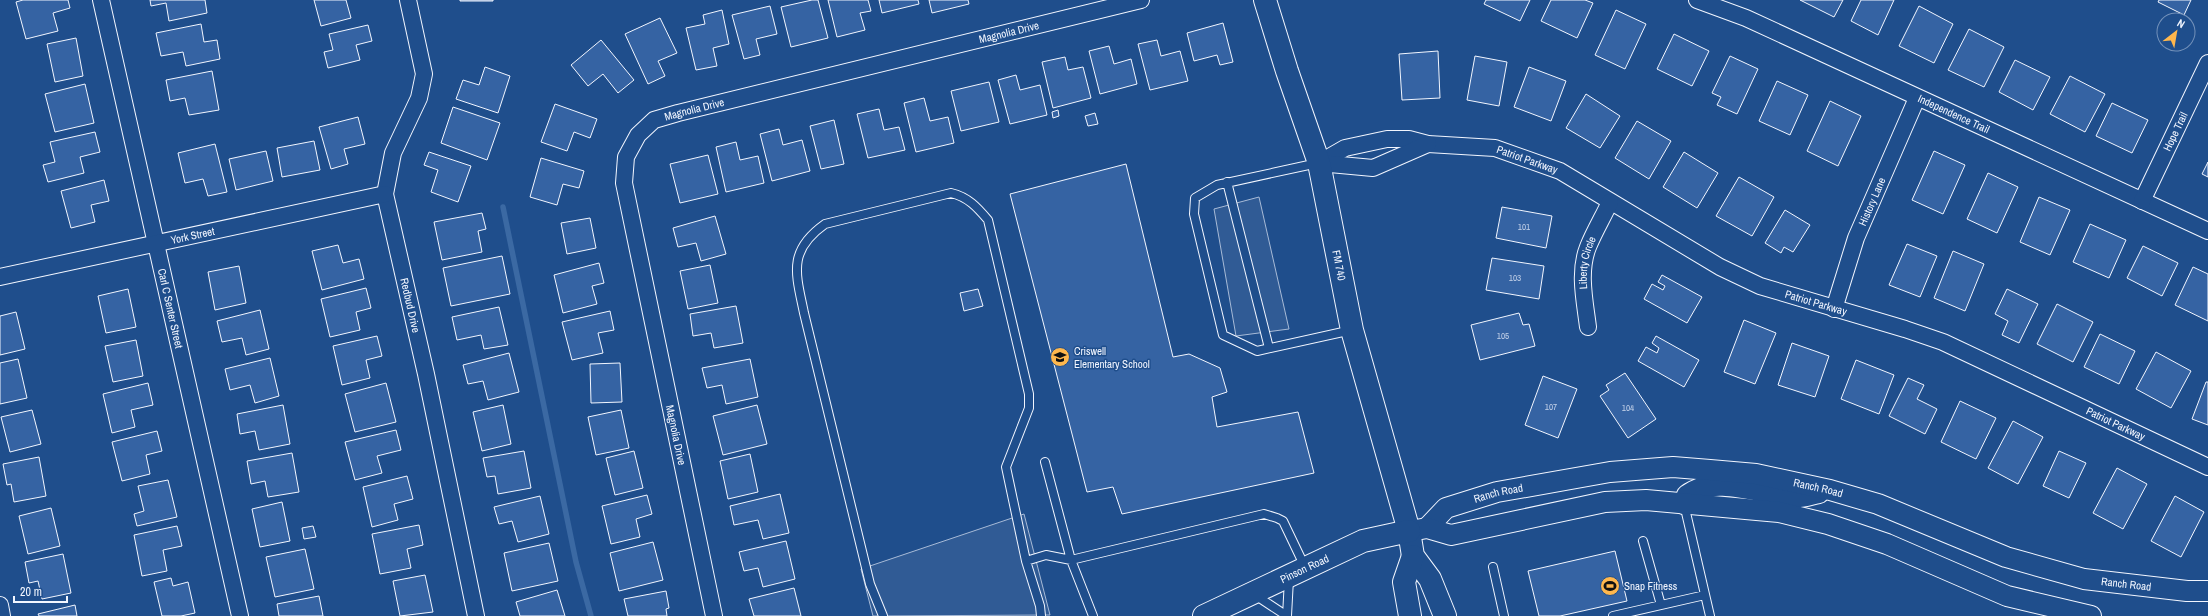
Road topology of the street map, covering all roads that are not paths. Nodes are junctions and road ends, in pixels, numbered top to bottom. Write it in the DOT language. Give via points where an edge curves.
graph roads {
  1 [pos="101,0"];
  2 [pos="408,0"];
  3 [pos="1141,0"];
  4 [pos="1265,0"];
  5 [pos="1697,0"];
  6 [pos="2208,63"];
  7 [pos="1917,98"];
  8 [pos="1428,144"];
  9 [pos="1319,163"];
  10 [pos="1227,182"];
  11 [pos="385,194"];
  12 [pos="2142,201"];
  13 [pos="1610,202"];
  14 [pos="2208,231"];
  15 [pos="157,243"];
  16 [pos="0,277"];
  17 [pos="1834,309"];
  18 [pos="1588,327"];
  19 [pos="1352,330"];
  20 [pos="1269,348"];
  21 [pos="1045,462"];
  22 [pos="2208,467"];
  23 [pos="1830,490"];
  24 [pos="1684,504"];
  25 [pos="1418,530"];
  26 [pos="1643,541"];
  27 [pos="1413,556"];
  28 [pos="1071,560"];
  29 [pos="1026,561"];
  30 [pos="1493,567"];
  31 [pos="1297,572"];
  32 [pos="2208,591"];
  33 [pos="1253,593"];
  34 [pos="1705,595"];
  35 [pos="0,605"];
  36 [pos="1661,605"];
  37 [pos="2,616"];
  38 [pos="240,616"];
  39 [pos="476,616"];
  40 [pos="714,616"];
  41 [pos="883,616"];
  42 [pos="1041,616"];
  43 [pos="1093,616"];
  44 [pos="1204,616"];
  45 [pos="1287,616"];
  46 [pos="1410,616"];
  47 [pos="1445,616"];
  48 [pos="1504,616"];
  49 [pos="1613,616"];
  50 [pos="1710,616"];
  51 [pos="2091,616"];
  1 -- 15 [label="street, Carl C Senter Street"];
  2 -- 11 [label="street, Redbud Drive" via="424,74 419,98 393,153"];
  3 -- 40 [label="street, Magnolia Drive" via="678,113 654,120 638,135 626,157 624,183"];
  4 -- 9 [label="main road, FM 740 / FM 740" via="1286,71"];
  5 -- 7 [label="street, Independence Trail" via="1746,18"];
  6 -- 12 [label="street, Hope Trail"];
  7 -- 12 [label="street, Independence Trail"];
  7 -- 17 [label="street, History Lane" via="1856,238"];
  8 -- 9 [label="street, Patriot Parkway" via="1373,168"];
  8 -- 9 [label="street, Patriot Parkway" via="1409,139 1364,143 1345,148"];
  8 -- 13 [label="street, Patriot Parkway" via="1495,148 1560,171"];
  9 -- 10 [label="lane"];
  9 -- 19 [label="main road, FM 740 / FM 740"];
  10 -- 20 [label="lane"];
  10 -- 20 [label="lane" via="1195,198 1194,214 1223,335 1257,351"];
  11 -- 15 [label="street, York Street"];
  11 -- 39 [label="street, Redbud Drive" via="426,374"];
  12 -- 14 [label="street, Independence Trail"];
  13 -- 17 [label="street, Patriot Parkway" via="1720,267 1760,286"];
  13 -- 18 [label="street, Liberty Circle" via="1587,248 1583,264"];
  15 -- 16 [label="street, York Street"];
  15 -- 38 [label="street, Carl C Senter Street"];
  17 -- 22 [label="street, Patriot Parkway" via="1943,342"];
  19 -- 20 [label="lane"];
  19 -- 25 [label="main road, FM 740 / FM 740"];
  21 -- 28 [label="lane"];
  23 -- 24 [label="street" via="1797,497 1705,486 1687,495"];
  23 -- 25 [label="street, Ranch Road" via="1756,474 1710,470 1673,467 1610,472 1497,492 1446,508"];
  23 -- 32 [label="street, Ranch Road" via="1878,504 2006,557 2084,579 2187,592"];
  24 -- 25 [label="street" via="1646,500 1605,502 1451,535"];
  24 -- 34 [label="lane"];
  24 -- 51 [label="street" via="1780,512 1828,524 1887,544 2007,596"];
  25 -- 27 [label="main road, FM 740"];
  25 -- 31 [label="main road, Pinson Road" via="1363,541"];
  26 -- 36 [label="lane"];
  27 -- 46 [label="main road" via="1404,582"];
  27 -- 47 [label="main road" via="1430,579"];
  28 -- 29 [label="lane" via="1046,555"];
  28 -- 31 [label="lane" via="1264,514 1283,521"];
  28 -- 43 [label="lane"];
  29 -- 41 [label="lane" via="1006,467 1029,408 1029,394 988,220 974,204 951,193 825,224 810,234 800,250 796,271 870,584"];
  29 -- 42 [label="lane"];
  30 -- 48 [label="lane"];
  31 -- 33 [label="main road, Pinson Road"];
  31 -- 45 [label="lane"];
  33 -- 44 [label="main road, Pinson Road"];
  33 -- 45 [label="lane"];
  34 -- 36 [label="lane"];
  34 -- 50 [label="lane"];
  35 -- 37 [label="street"];
  36 -- 49 [label="lane"];
}
